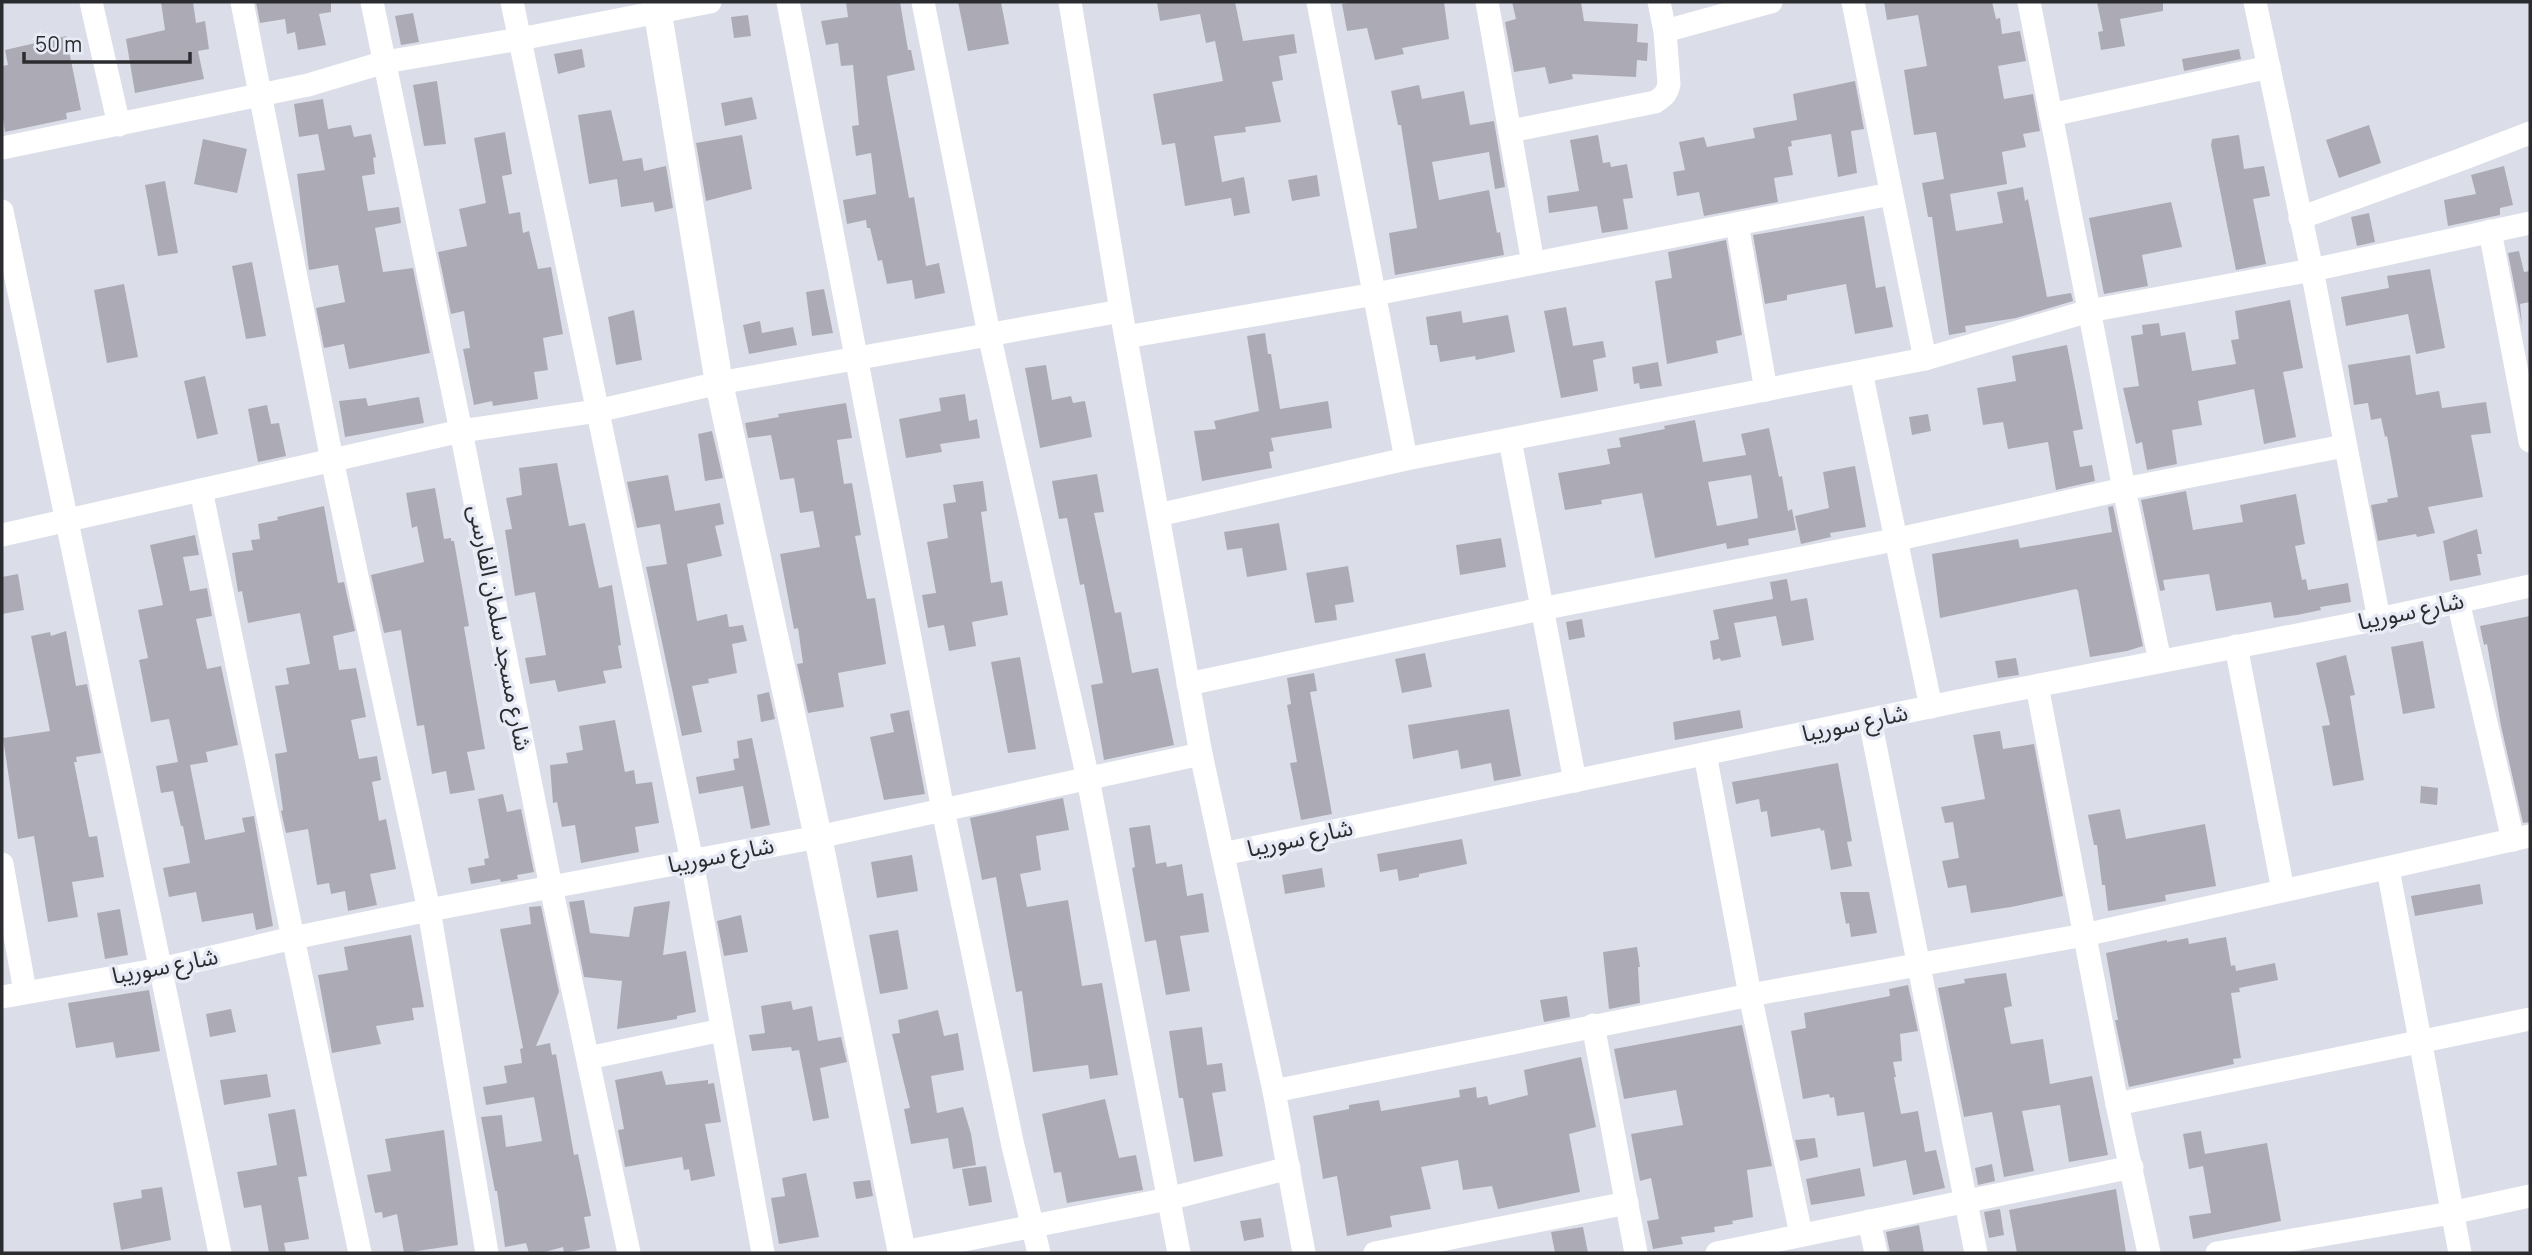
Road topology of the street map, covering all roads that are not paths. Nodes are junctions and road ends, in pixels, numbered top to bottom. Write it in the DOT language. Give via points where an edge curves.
graph roads {
  1 [pos="91,2"];
  2 [pos="242,2"];
  3 [pos="372,2"];
  4 [pos="512,2"];
  5 [pos="710,2"];
  6 [pos="788,2"];
  7 [pos="923,2"];
  8 [pos="1070,2"];
  9 [pos="1318,2"];
  10 [pos="1487,2"];
  11 [pos="1659,2"];
  12 [pos="1771,2"];
  13 [pos="1853,2"];
  14 [pos="2029,2"];
  15 [pos="2255,2"];
  16 [pos="656,7"];
  17 [pos="1665,31"];
  18 [pos="520,39"];
  19 [pos="385,62"];
  20 [pos="2269,67"];
  21 [pos="261,94"];
  22 [pos="2051,114"];
  23 [pos="119,125"];
  24 [pos="1511,131"];
  25 [pos="2530,132"];
  26 [pos="2,148"];
  27 [pos="1891,194"];
  28 [pos="2,211"];
  29 [pos="2300,218"];
  30 [pos="1737,223"];
  31 [pos="2530,223"];
  32 [pos="2490,231"];
  33 [pos="1533,263"];
  34 [pos="2312,270"];
  35 [pos="1375,294"];
  36 [pos="1121,311"];
  37 [pos="2089,311"];
  38 [pos="989,334"];
  39 [pos="1126,337"];
  40 [pos="854,357"];
  41 [pos="1925,359"];
  42 [pos="1861,372"];
  43 [pos="719,383"];
  44 [pos="1766,390"];
  45 [pos="597,411"];
  46 [pos="461,431"];
  47 [pos="1510,440"];
  48 [pos="2530,441"];
  49 [pos="2344,446"];
  50 [pos="1406,459"];
  51 [pos="332,460"];
  52 [pos="2124,489"];
  53 [pos="201,490"];
  54 [pos="1158,515"];
  55 [pos="65,519"];
  56 [pos="2,535"];
  57 [pos="1894,540"];
  58 [pos="2530,586"];
  59 [pos="2458,601"];
  60 [pos="1541,609"];
  61 [pos="2379,619"];
  62 [pos="2236,646"];
  63 [pos="2160,661"];
  64 [pos="1188,684"];
  65 [pos="2037,686"];
  66 [pos="1931,707"];
  67 [pos="1870,720"];
  68 [pos="1201,754"];
  69 [pos="1705,754"];
  70 [pos="1087,779"];
  71 [pos="1575,781"];
  72 [pos="943,810"];
  73 [pos="818,837"];
  74 [pos="2521,838"];
  75 [pos="1223,854"];
  76 [pos="692,861"];
  77 [pos="2,864"];
  78 [pos="2388,869"];
  79 [pos="551,887"];
  80 [pos="2283,890"];
  81 [pos="429,910"];
  82 [pos="2084,935"];
  83 [pos="293,938"];
  84 [pos="1919,963"];
  85 [pos="160,969"];
  86 [pos="25,991"];
  87 [pos="1750,995"];
  88 [pos="2,997"];
  89 [pos="2530,1019"];
  90 [pos="1593,1025"];
  91 [pos="722,1030"];
  92 [pos="2420,1042"];
  93 [pos="588,1058"];
  94 [pos="1274,1090"];
  95 [pos="2117,1104"];
  96 [pos="2132,1167"];
  97 [pos="1289,1168"];
  98 [pos="2530,1196"];
  99 [pos="1168,1199"];
  100 [pos="1628,1203"];
  101 [pos="1966,1203"];
  102 [pos="2451,1213"];
  103 [pos="1869,1221"];
  104 [pos="1033,1225"];
  105 [pos="1801,1234"];
  106 [pos="1729,1252"];
  107 [pos="220,1253"];
  108 [pos="360,1253"];
  109 [pos="487,1253"];
  110 [pos="629,1253"];
  111 [pos="763,1253"];
  112 [pos="901,1253"];
  113 [pos="1039,1253"];
  114 [pos="1179,1253"];
  115 [pos="1304,1253"];
  116 [pos="1375,1253"];
  117 [pos="1636,1253"];
  118 [pos="1875,1253"];
  119 [pos="1976,1253"];
  120 [pos="2149,1253"];
  121 [pos="2217,1253"];
  122 [pos="2460,1253"];
  1 -- 23 [label="street"];
  2 -- 21 [label="street"];
  3 -- 19 [label="street, شارع مسجد سلمان الفارسى"];
  4 -- 18 [label="street"];
  5 -- 16 [label="street"];
  6 -- 40 [label="street"];
  7 -- 38 [label="street"];
  8 -- 36 [label="street"];
  9 -- 35 [label="street"];
  10 -- 24 [label="street"];
  11 -- 17 [label="street"];
  12 -- 17 [label="street"];
  13 -- 27 [label="street"];
  14 -- 22 [label="street"];
  15 -- 20 [label="street"];
  16 -- 18 [label="street"];
  16 -- 43 [label="street"];
  17 -- 24 [label="street" via="1668,92 1655,102"];
  18 -- 19 [label="street"];
  18 -- 45 [label="street"];
  19 -- 21 [label="street"];
  19 -- 46 [label="street, شارع مسجد سلمان الفارسى"];
  20 -- 22 [label="street"];
  20 -- 29 [label="street"];
  21 -- 23 [label="street"];
  21 -- 51 [label="street"];
  22 -- 37 [label="street"];
  23 -- 26 [label="street"];
  24 -- 33 [label="street"];
  25 -- 29 [label="street"];
  27 -- 30 [label="street"];
  27 -- 41 [label="street"];
  28 -- 55 [label="street"];
  29 -- 34 [label="street"];
  30 -- 33 [label="street"];
  30 -- 44 [label="street"];
  31 -- 32 [label="street"];
  32 -- 34 [label="street"];
  32 -- 48 [label="street"];
  33 -- 35 [label="street"];
  34 -- 37 [label="street"];
  34 -- 49 [label="street"];
  35 -- 39 [label="street"];
  35 -- 50 [label="street"];
  36 -- 38 [label="street"];
  36 -- 39 [label="street"];
  37 -- 41 [label="street"];
  37 -- 52 [label="street"];
  38 -- 40 [label="street"];
  38 -- 70 [label="street"];
  39 -- 54 [label="street"];
  40 -- 43 [label="street"];
  40 -- 72 [label="street"];
  41 -- 42 [label="street"];
  42 -- 44 [label="street"];
  42 -- 57 [label="street"];
  43 -- 45 [label="street"];
  43 -- 73 [label="street"];
  44 -- 47 [label="street"];
  45 -- 46 [label="street"];
  45 -- 76 [label="street"];
  46 -- 51 [label="street"];
  46 -- 79 [label="street, شارع مسجد سلمان الفارسى"];
  47 -- 50 [label="street"];
  47 -- 60 [label="street"];
  49 -- 52 [label="street"];
  49 -- 61 [label="street"];
  50 -- 54 [label="street"];
  51 -- 53 [label="street"];
  51 -- 81 [label="street"];
  52 -- 57 [label="street"];
  52 -- 63 [label="street"];
  53 -- 55 [label="street"];
  53 -- 83 [label="street"];
  54 -- 64 [label="street"];
  55 -- 56 [label="street"];
  55 -- 85 [label="street"];
  57 -- 60 [label="street"];
  57 -- 66 [label="street"];
  58 -- 59 [label="street, شارع سوريبا"];
  59 -- 61 [label="street, شارع سوريبا"];
  59 -- 74 [label="street"];
  60 -- 64 [label="street"];
  60 -- 71 [label="street"];
  61 -- 62 [label="street, شارع سوريبا"];
  62 -- 63 [label="street, شارع سوريبا"];
  62 -- 80 [label="street"];
  63 -- 65 [label="street, شارع سوريبا"];
  64 -- 68 [label="street"];
  65 -- 66 [label="street, شارع سوريبا"];
  65 -- 82 [label="street"];
  66 -- 67 [label="street, شارع سوريبا"];
  67 -- 69 [label="street, شارع سوريبا"];
  67 -- 84 [label="street"];
  68 -- 70 [label="street, شارع سوريبا"];
  68 -- 75 [label="street, شارع سوريبا"];
  69 -- 71 [label="street, شارع سوريبا"];
  69 -- 87 [label="street"];
  70 -- 72 [label="street, شارع سوريبا"];
  70 -- 99 [label="street"];
  71 -- 75 [label="street, شارع سوريبا"];
  72 -- 73 [label="street, شارع سوريبا"];
  72 -- 104 [label="street"];
  73 -- 76 [label="street, شارع سوريبا"];
  73 -- 112 [label="street"];
  74 -- 78 [label="street"];
  75 -- 94 [label="street"];
  76 -- 79 [label="street, شارع سوريبا"];
  76 -- 91 [label="street"];
  77 -- 86 [label="street"];
  78 -- 80 [label="street"];
  78 -- 92 [label="street"];
  79 -- 81 [label="street, شارع سوريبا"];
  79 -- 93 [label="street, شارع مسجد سلمان الفارسى"];
  80 -- 82 [label="street"];
  81 -- 83 [label="street, شارع سوريبا"];
  81 -- 109 [label="street"];
  82 -- 84 [label="street"];
  82 -- 95 [label="street"];
  83 -- 85 [label="street, شارع سوريبا"];
  83 -- 108 [label="street"];
  84 -- 87 [label="street"];
  84 -- 101 [label="street"];
  85 -- 86 [label="street, شارع سوريبا"];
  85 -- 107 [label="street"];
  86 -- 88 [label="street, شارع سوريبا"];
  87 -- 90 [label="street"];
  87 -- 105 [label="street"];
  89 -- 92 [label="street"];
  90 -- 94 [label="street"];
  90 -- 100 [label="street"];
  91 -- 93 [label="street"];
  91 -- 111 [label="street"];
  92 -- 95 [label="street"];
  92 -- 102 [label="street"];
  93 -- 110 [label="street, شارع مسجد سلمان الفارسى"];
  94 -- 97 [label="street"];
  95 -- 96 [label="street"];
  96 -- 101 [label="street"];
  96 -- 120 [label="street"];
  97 -- 99 [label="street"];
  97 -- 115 [label="street"];
  98 -- 102 [label="street"];
  99 -- 104 [label="street"];
  99 -- 114 [label="street"];
  100 -- 116 [label="street"];
  100 -- 117 [label="street"];
  101 -- 103 [label="street"];
  101 -- 119 [label="street"];
  102 -- 121 [label="street"];
  102 -- 122 [label="street"];
  103 -- 105 [label="street"];
  103 -- 118 [label="street"];
  104 -- 112 [label="street"];
  104 -- 113 [label="street"];
  105 -- 106 [label="street"];
}
